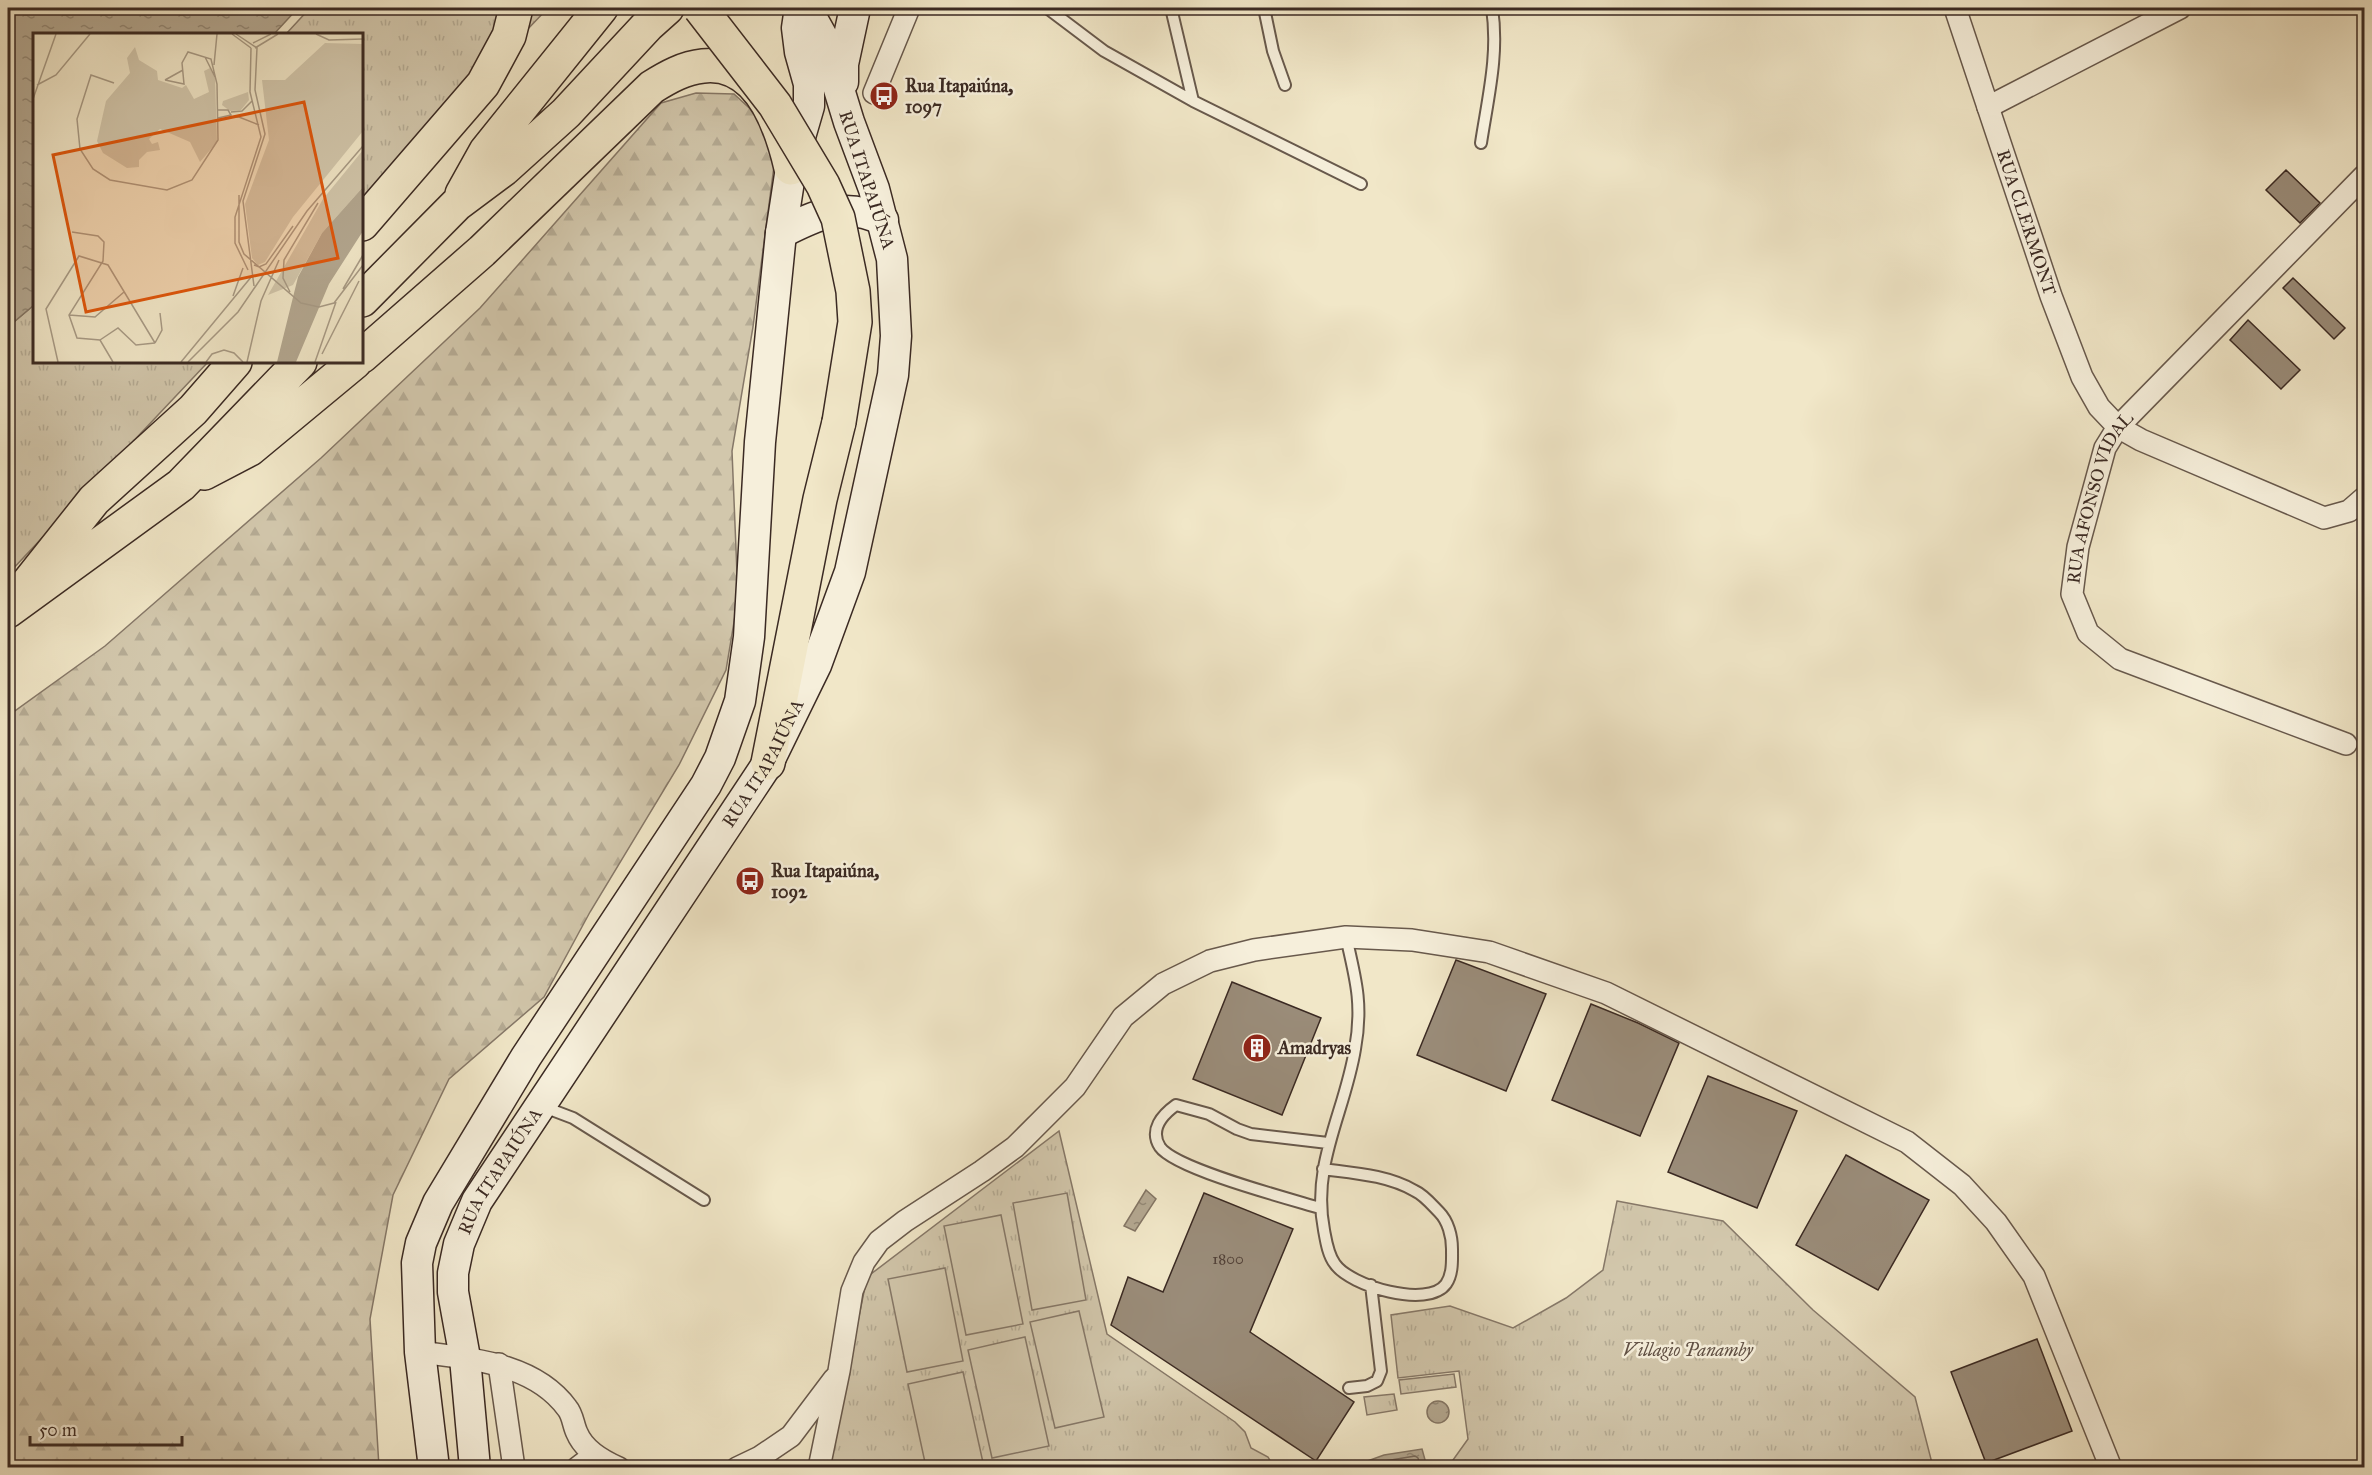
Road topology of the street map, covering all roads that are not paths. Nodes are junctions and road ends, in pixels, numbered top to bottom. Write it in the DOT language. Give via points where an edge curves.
graph roads {
  1 [pos="516,8"];
  2 [pos="601,8"];
  3 [pos="667,8"];
  4 [pos="700,8"];
  5 [pos="800,8"];
  6 [pos="806,8"];
  7 [pos="855,8"];
  8 [pos="909,8"];
  9 [pos="1047,8"];
  10 [pos="1171,8"];
  11 [pos="1264,8"];
  12 [pos="1492,8"];
  13 [pos="1955,8"];
  14 [pos="2180,8"];
  15 [pos="1285,85"];
  16 [pos="874,93"];
  17 [pos="842,100"];
  18 [pos="1193,101"];
  19 [pos="1988,107"];
  20 [pos="1481,143"];
  21 [pos="791,168"];
  22 [pos="2364,176"];
  23 [pos="1361,184"];
  24 [pos="457,204"];
  25 [pos="883,220"];
  26 [pos="363,223"];
  27 [pos="781,233"];
  28 [pos="363,299"];
  29 [pos="363,355"];
  30 [pos="235,363"];
  31 [pos="299,363"];
  32 [pos="354,363"];
  33 [pos="2118,427"];
  34 [pos="181,485"];
  35 [pos="2364,498"];
  36 [pos="8,609"];
  37 [pos="2346,744"];
  38 [pos="768,763"];
  39 [pos="1346,937"];
  40 [pos="541,1105"];
  41 [pos="1328,1143"];
  42 [pos="1323,1169"];
  43 [pos="704,1200"];
  44 [pos="1320,1208"];
  45 [pos="1371,1285"];
  46 [pos="420,1352"];
  47 [pos="465,1358"];
  48 [pos="499,1364"];
  49 [pos="839,1371"];
  50 [pos="1350,1389"];
  51 [pos="594,1455"];
  52 [pos="434,1467"];
  53 [pos="475,1467"];
  54 [pos="514,1467"];
  55 [pos="577,1467"];
  56 [pos="619,1467"];
  57 [pos="737,1467"];
  58 [pos="819,1467"];
  59 [pos="2111,1467"];
  1 -- 26 [label="highway" via="509,36 483,84"];
  2 -- 24 [label="highway" via="486,151"];
  3 -- 24 [label="highway" via="566,113 504,169"];
  4 -- 38 [label="highway, bridge" via="775,105 823,185 838,218 853,291 855,322 839,422"];
  5 -- 21 [label="main road, RUA ITAPAIÚNA" via="797,27 810,106"];
  6 -- 17 [label="main road, RUA ITAPAIÚNA" via="824,40"];
  7 -- 17 [label="main road" via="843,64"];
  8 -- 16 [label="street"];
  9 -- 18 [label="lane" via="1104,51"];
  10 -- 18 [label="lane"];
  11 -- 15 [label="lane"];
  12 -- 20 [label="lane" via="1494,62"];
  13 -- 19 [label="street, RUA CLERMONT"];
  14 -- 19 [label="street"];
  17 -- 25 [label="main road, RUA ITAPAIÚNA"];
  18 -- 23 [label="lane"];
  19 -- 33 [label="street, RUA CLERMONT" via="2082,377 2099,407"];
  21 -- 27 [label="main road, RUA ITAPAIÚNA"];
  21 -- 29 [label="highway" via="775,115 750,80 726,67 704,66 675,73 652,87 482,251"];
  22 -- 33 [label="street, RUA AFONSO VIDAL"];
  24 -- 28 [label="highway"];
  25 -- 27 [label="main road" via="872,214 845,210 827,212"];
  25 -- 38 [label="main road, RUA ITAPAIÚNA" via="892,259 896,336 893,375 850,573 816,665"];
  27 -- 46 [label="main road, RUA ITAPAIÚNA" via="760,442 749,637 740,701 706,785 526,1057 438,1203 417,1263"];
  30 -- 36 [label="highway" via="193,410 94,500"];
  31 -- 34 [label="highway"];
  32 -- 34 [label="highway" via="250,449"];
  33 -- 35 [label="street, RUA CLERMONT" via="2324,518 2349,511"];
  33 -- 37 [label="street, RUA AFONSO VIDAL" via="2104,448 2078,547 2072,594 2088,633 2120,659"];
  34 -- 36 [label="highway"];
  38 -- 40 [label="main road, RUA ITAPAIÚNA"];
  39 -- 41 [label="lane" via="1359,991 1359,1013 1355,1051"];
  39 -- 49 [label="street" via="1254,950 1210,961 1162,984 1123,1017 1075,1087 1015,1147 879,1241 864,1262 852,1291"];
  39 -- 59 [label="street" via="1412,940 1489,952 1606,993 1907,1142 1962,1185 1996,1222 2034,1276"];
  40 -- 43 [label="lane" via="573,1118"];
  40 -- 47 [label="main road, RUA ITAPAIÚNA" via="477,1201 459,1244 453,1292"];
  41 -- 42 [label="lane"];
  41 -- 44 [label="lane" via="1251,1134 1209,1114 1176,1105 1155,1128 1161,1149 1175,1158 1245,1186"];
  42 -- 44 [label="lane"];
  42 -- 45 [label="lane" via="1378,1177 1416,1191 1446,1218 1452,1266 1445,1285 1431,1294 1412,1296"];
  44 -- 45 [label="lane" via="1327,1246 1335,1264 1351,1279"];
  45 -- 50 [label="lane" via="1382,1371 1377,1381"];
  46 -- 47 [label="street"];
  46 -- 52 [label="main road, RUA ITAPAIÚNA"];
  47 -- 48 [label="street"];
  47 -- 53 [label="main road, RUA ITAPAIÚNA"];
  48 -- 51 [label="street" via="524,1374 556,1395 569,1410 578,1436"];
  48 -- 54 [label="street"];
  49 -- 57 [label="street" via="791,1436 760,1458"];
  49 -- 58 [label="street"];
  51 -- 55 [label="street"];
  51 -- 56 [label="street"];
}
